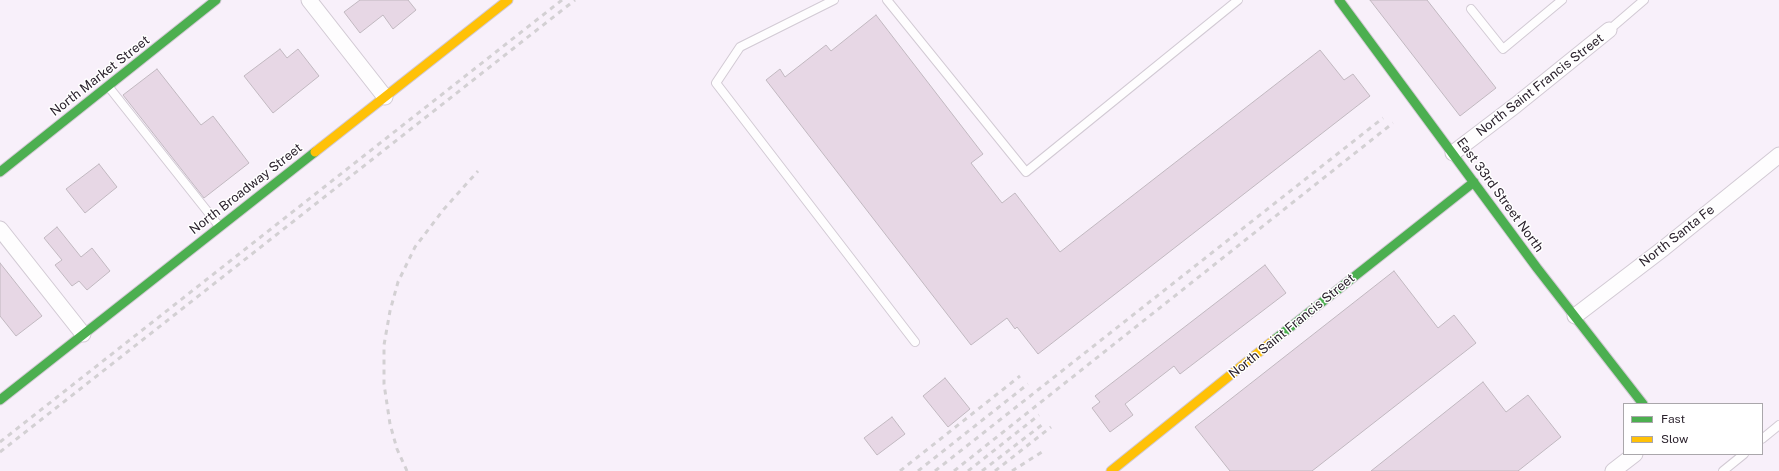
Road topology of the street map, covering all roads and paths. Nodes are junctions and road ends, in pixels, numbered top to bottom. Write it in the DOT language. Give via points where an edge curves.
graph roads {
  1 [pos="216,0"];
  2 [pos="310,0"];
  3 [pos="508,0"];
  4 [pos="834,0"];
  5 [pos="887,0"];
  6 [pos="1238,0"];
  7 [pos="1338,0"];
  8 [pos="1562,0"];
  9 [pos="1644,0"];
  10 [pos="1471,9"];
  11 [pos="1609,30"];
  12 [pos="108,86"];
  13 [pos="385,97"];
  14 [pos="1453,153"];
  15 [pos="1779,155"];
  16 [pos="0,172"];
  17 [pos="1474,182"];
  18 [pos="220,226"];
  19 [pos="0,229"];
  20 [pos="1575,316"];
  21 [pos="83,334"];
  22 [pos="915,342"];
  23 [pos="0,400"];
  24 [pos="1643,403"];
  25 [pos="1779,425"];
  26 [pos="1763,438"];
  27 [pos="1634,455"];
  28 [pos="1743,455"];
  29 [pos="1111,471"];
  30 [pos="1613,471"];
  31 [pos="1723,471"];
  1 -- 12 [label="street, North Market Street"];
  2 -- 13 [label="street"];
  3 -- 13 [label="street, North Broadway Street"];
  4 -- 22 [label="lane" via="740,47 716,82"];
  5 -- 6 [label="lane" via="1026,172"];
  7 -- 14 [label="street, East 33rd Street North"];
  8 -- 10 [label="lane" via="1503,49"];
  9 -- 11 [label="lane"];
  11 -- 14 [label="street, North Saint Francis Street"];
  12 -- 16 [label="street, North Market Street"];
  12 -- 18 [label="lane"];
  13 -- 18 [label="street, North Broadway Street"];
  14 -- 17 [label="street, East 33rd Street North"];
  15 -- 20 [label="street, North Santa Fe"];
  17 -- 20 [label="street, East 33rd Street North"];
  17 -- 29 [label="street, North Saint Francis Street" via="1340,286"];
  18 -- 21 [label="street, North Broadway Street"];
  19 -- 21 [label="street"];
  20 -- 24 [label="street, East 33rd Street North"];
  21 -- 23 [label="street, North Broadway Street"];
  25 -- 26 [label="lane"];
  27 -- 30 [label="street"];
  28 -- 31 [label="lane"];
}
